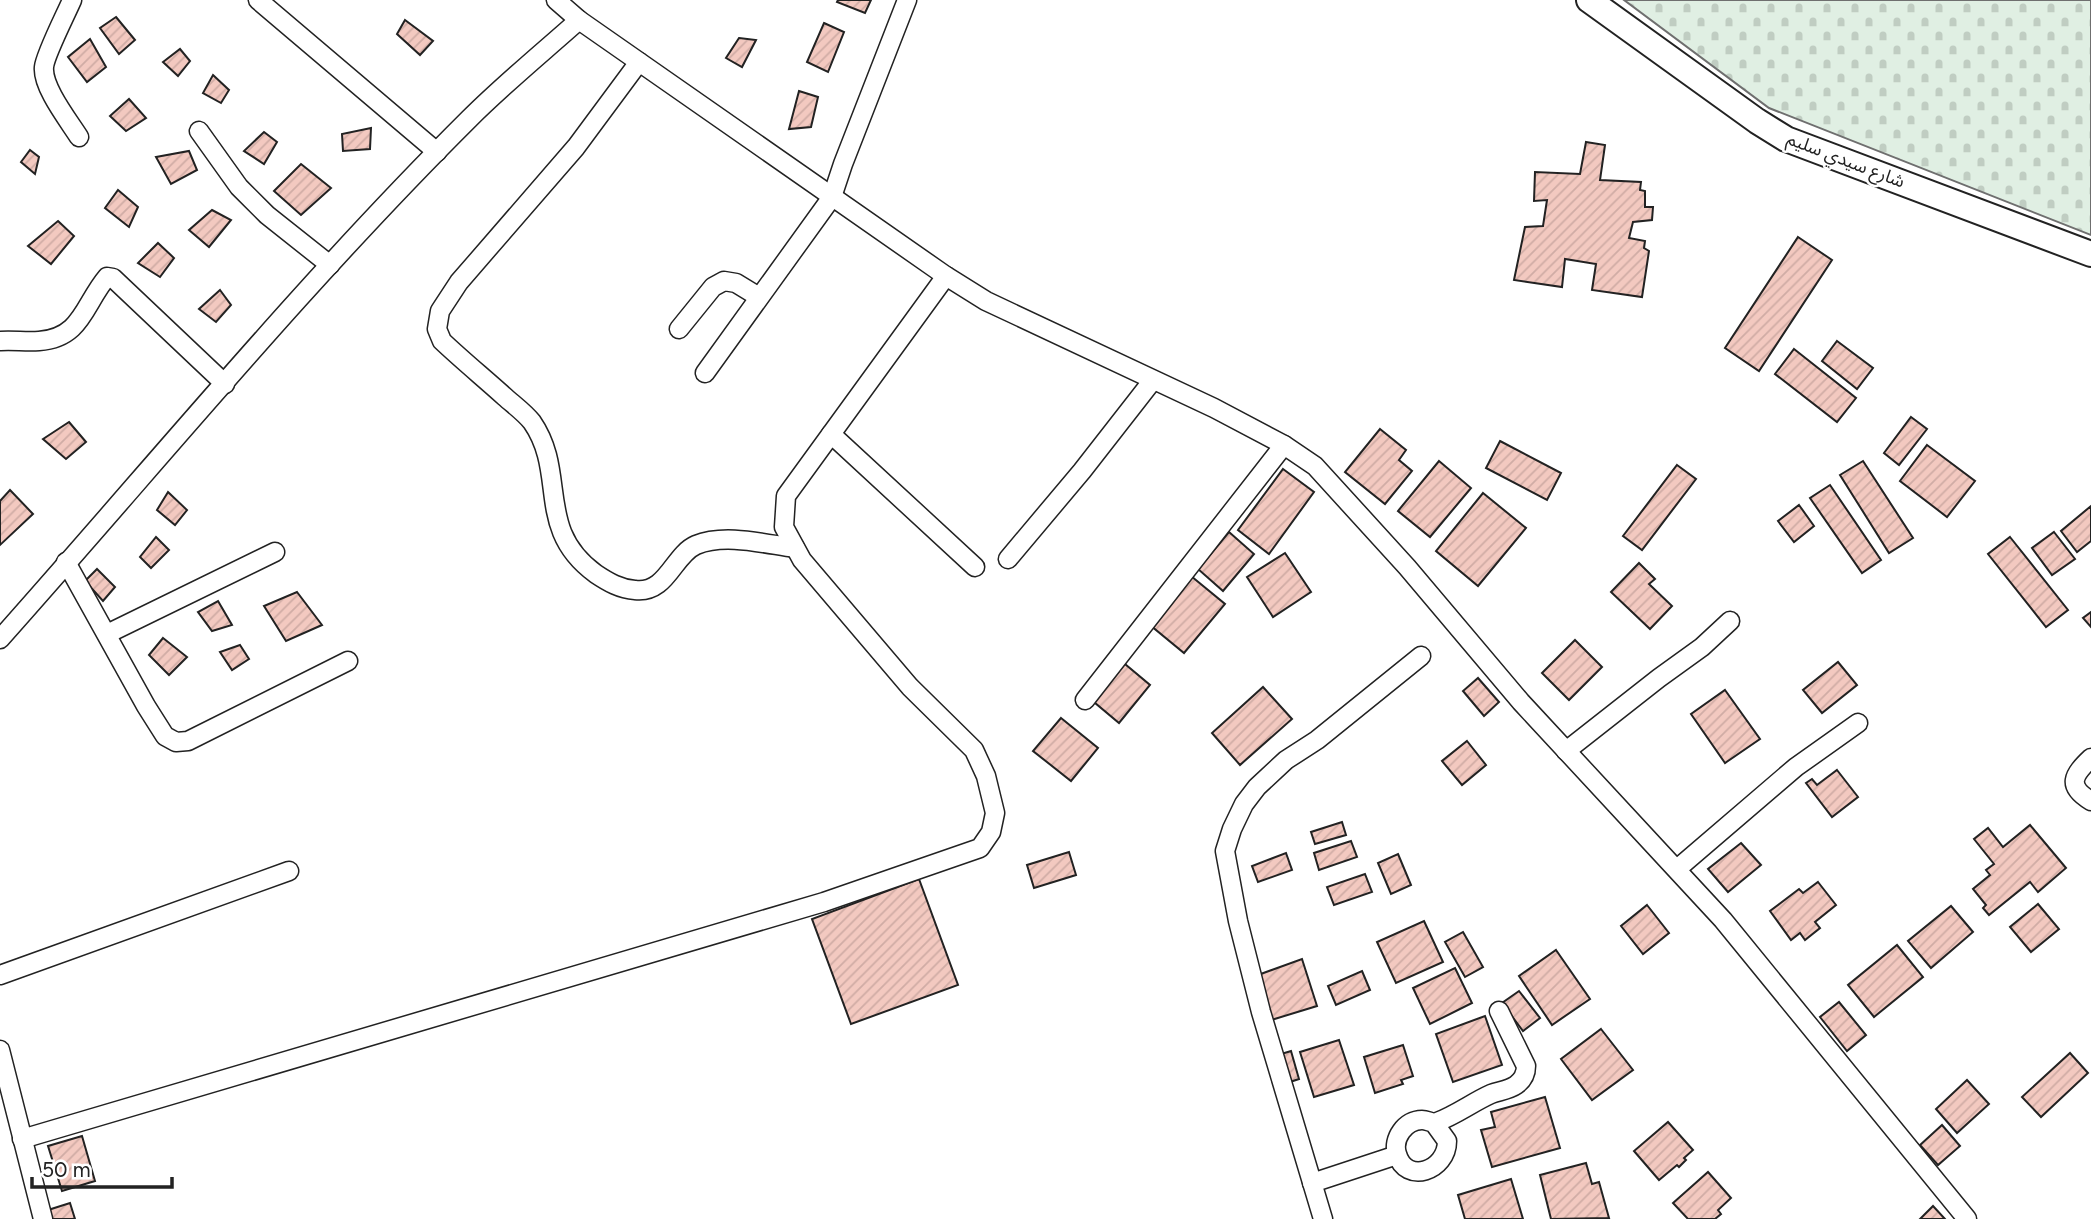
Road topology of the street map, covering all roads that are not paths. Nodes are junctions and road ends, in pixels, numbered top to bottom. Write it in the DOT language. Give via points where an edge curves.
graph roads {
  1 [pos="72,0"];
  2 [pos="258,0"];
  3 [pos="556,0"];
  4 [pos="907,0"];
  5 [pos="1589,0"];
  6 [pos="579,20"];
  7 [pos="639,62"];
  8 [pos="199,131"];
  9 [pos="79,137"];
  10 [pos="437,152"];
  11 [pos="832,197"];
  12 [pos="2091,254"];
  13 [pos="330,265"];
  14 [pos="946,276"];
  15 [pos="759,297"];
  16 [pos="679,329"];
  17 [pos="0,341"];
  18 [pos="705,373"];
  19 [pos="1153,380"];
  20 [pos="225,384"];
  21 [pos="831,434"];
  22 [pos="1284,445"];
  23 [pos="796,548"];
  24 [pos="275,552"];
  25 [pos="1008,559"];
  26 [pos="66,562"];
  27 [pos="975,567"];
  28 [pos="1730,621"];
  29 [pos="107,634"];
  30 [pos="0,639"];
  31 [pos="1421,656"];
  32 [pos="348,661"];
  33 [pos="1085,700"];
  34 [pos="1858,723"];
  35 [pos="1566,751"];
  36 [pos="2091,758"];
  37 [pos="2091,801"];
  38 [pos="1676,869"];
  39 [pos="289,871"];
  40 [pos="0,975"];
  41 [pos="1499,1011"];
  42 [pos="0,1050"];
  43 [pos="1434,1123"];
  44 [pos="22,1139"];
  45 [pos="1397,1155"];
  46 [pos="1312,1183"];
  47 [pos="43,1219"];
  48 [pos="1323,1219"];
  49 [pos="1967,1219"];
  1 -- 9 [label="street" via="44,67 46,82"];
  2 -- 10 [label="street"];
  3 -- 6 [label="street"];
  4 -- 11 [label="street"];
  5 -- 12 [label="main road, شارع سيدي سليم" via="1786,139"];
  6 -- 7 [label="street"];
  6 -- 10 [label="street"];
  7 -- 11 [label="street"];
  7 -- 23 [label="street" via="576,147 459,282 440,311 437,329 442,341 531,421 548,460 564,540 586,566 610,583 634,590 655,586 692,546 717,539"];
  8 -- 13 [label="street" via="239,187"];
  10 -- 13 [label="street"];
  11 -- 14 [label="street"];
  11 -- 15 [label="street"];
  13 -- 20 [label="street"];
  14 -- 19 [label="street"];
  14 -- 21 [label="street"];
  15 -- 16 [label="street" via="724,281 713,287"];
  15 -- 18 [label="street"];
  17 -- 20 [label="street" via="41,341 66,333 77,324 107,277 113,278"];
  19 -- 22 [label="street"];
  19 -- 25 [label="street"];
  20 -- 26 [label="street"];
  21 -- 23 [label="street" via="786,496 784,527"];
  21 -- 27 [label="street"];
  22 -- 33 [label="street"];
  22 -- 35 [label="street" via="1315,466 1343,495"];
  23 -- 44 [label="street" via="910,687 974,750 995,813 991,832 980,848 824,902"];
  24 -- 29 [label="street"];
  26 -- 29 [label="street"];
  26 -- 30 [label="street"];
  28 -- 35 [label="street"];
  29 -- 32 [label="street" via="146,706 165,736 176,743"];
  31 -- 46 [label="street" via="1257,787 1238,817 1226,851 1261,1012"];
  34 -- 38 [label="street" via="1796,767"];
  35 -- 38 [label="street"];
  36 -- 37 [label="street" via="2074,782 2077,791"];
  38 -- 49 [label="street" via="1741,940"];
  39 -- 40 [label="street"];
  41 -- 43 [label="street" via="1526,1066 1524,1076 1513,1087"];
  42 -- 44 [label="street"];
  43 -- 45 [label="street" via="1419,1120 1407,1126 1397,1139"];
  43 -- 45 [label="street" via="1447,1141 1436,1166 1412,1170"];
  44 -- 47 [label="street"];
  45 -- 46 [label="street"];
  46 -- 48 [label="street"];
}
